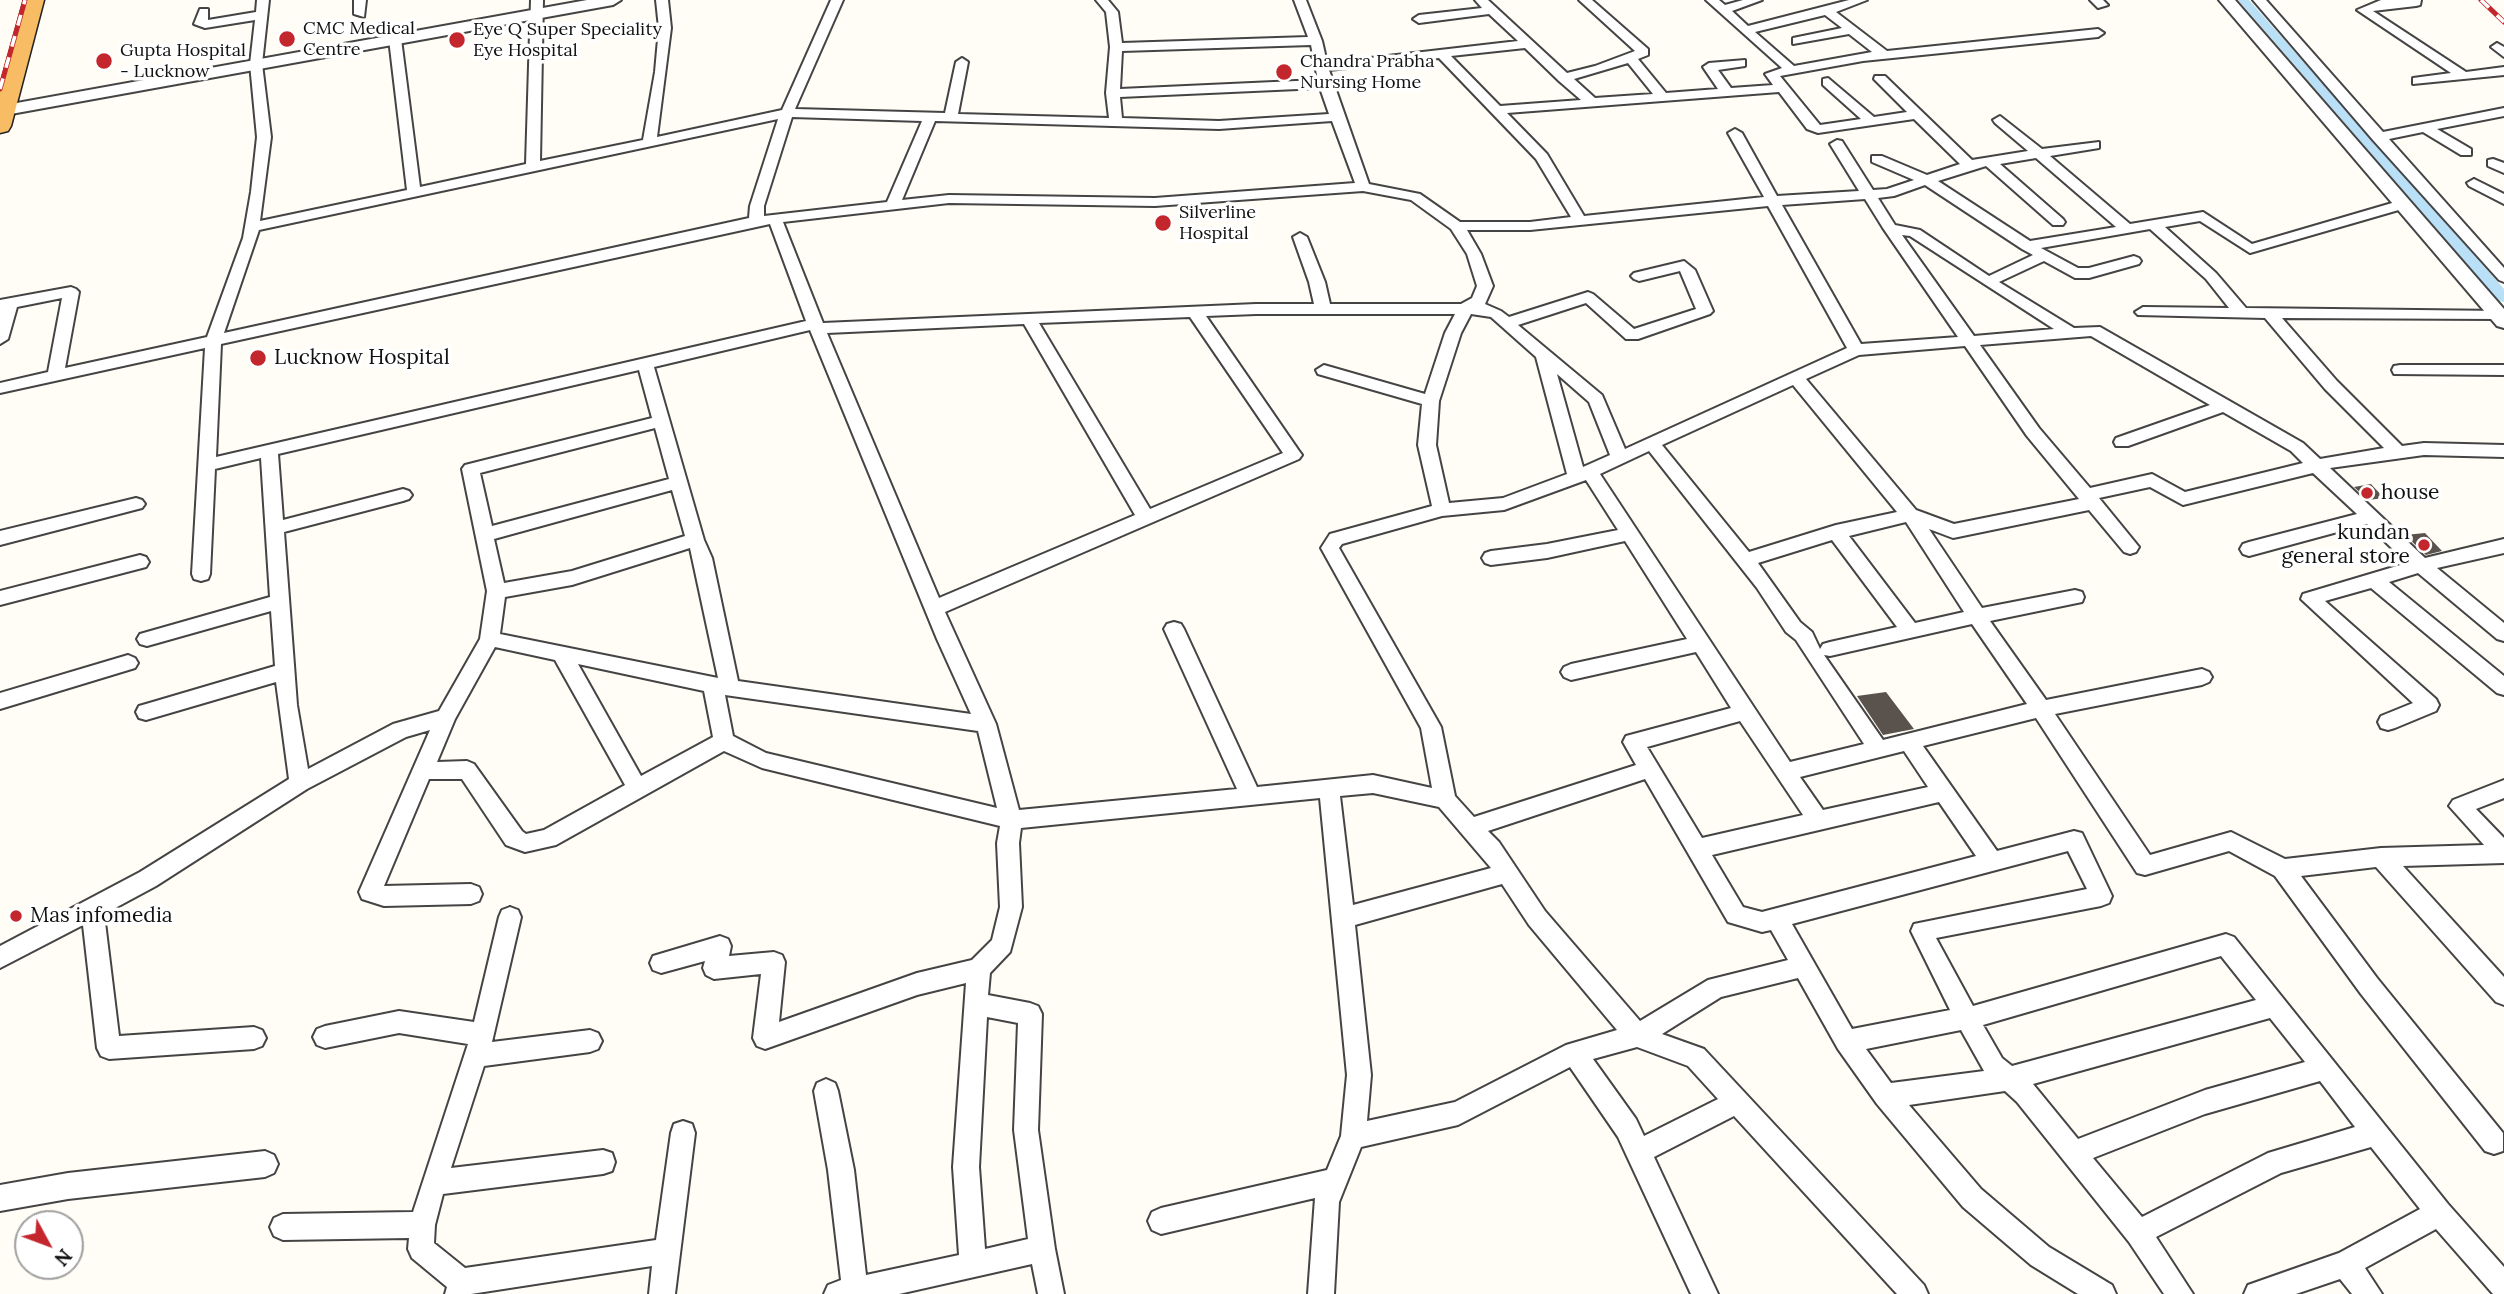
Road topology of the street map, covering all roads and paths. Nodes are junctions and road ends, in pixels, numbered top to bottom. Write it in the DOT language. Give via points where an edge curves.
graph roads {
  1 [pos="15,0"];
  2 [pos="34,0"];
  3 [pos="263,0"];
  4 [pos="360,0"];
  5 [pos="613,0"];
  6 [pos="662,0"];
  7 [pos="837,0"];
  8 [pos="1102,0"];
  9 [pos="1300,0"];
  10 [pos="1481,0"];
  11 [pos="1585,0"];
  12 [pos="1712,0"];
  13 [pos="1756,0"];
  14 [pos="1861,0"];
  15 [pos="2227,0"];
  16 [pos="2259,0"];
  17 [pos="2416,2"];
  18 [pos="537,7"];
  19 [pos="1492,10"];
  20 [pos="1723,10"];
  21 [pos="1827,11"];
  22 [pos="204,12"];
  23 [pos="360,14"];
  24 [pos="261,15"];
  25 [pos="1419,19"];
  26 [pos="1746,30"];
  27 [pos="1852,30"];
  28 [pos="2098,33"];
  29 [pos="395,39"];
  30 [pos="1316,41"];
  31 [pos="1797,41"];
  32 [pos="1528,44"];
  33 [pos="1116,47"];
  34 [pos="1443,54"];
  35 [pos="1884,55"];
  36 [pos="0,57"];
  37 [pos="1631,58"];
  38 [pos="962,62"];
  39 [pos="1740,63"];
  40 [pos="256,64"];
  41 [pos="1322,67"];
  42 [pos="1790,68"];
  43 [pos="2504,71"];
  44 [pos="2462,75"];
  45 [pos="1564,78"];
  46 [pos="1880,79"];
  47 [pos="2418,81"];
  48 [pos="1828,82"];
  49 [pos="1325,84"];
  50 [pos="1783,88"];
  51 [pos="1113,93"];
  52 [pos="1728,93"];
  53 [pos="1663,98"];
  54 [pos="1592,103"];
  55 [pos="1496,110"];
  56 [pos="2504,112"];
  57 [pos="787,113"];
  58 [pos="2,115"];
  59 [pos="1917,115"];
  60 [pos="1337,117"];
  61 [pos="930,118"];
  62 [pos="951,118"];
  63 [pos="2000,120"];
  64 [pos="1871,121"];
  65 [pos="1116,124"];
  66 [pos="2424,127"];
  67 [pos="1735,133"];
  68 [pos="2378,137"];
  69 [pos="649,142"];
  70 [pos="1836,144"];
  71 [pos="2094,145"];
  72 [pos="2466,152"];
  73 [pos="2041,153"];
  74 [pos="1877,159"];
  75 [pos="1989,162"];
  76 [pos="1969,165"];
  77 [pos="533,167"];
  78 [pos="1927,180"];
  79 [pos="2474,183"];
  80 [pos="1363,187"];
  81 [pos="414,192"];
  82 [pos="1868,195"];
  83 [pos="2504,200"];
  84 [pos="1771,201"];
  85 [pos="2404,204"];
  86 [pos="893,205"];
  87 [pos="766,220"];
  88 [pos="1580,221"];
  89 [pos="2058,222"];
  90 [pos="2153,224"];
  91 [pos="1457,226"];
  92 [pos="251,227"];
  93 [pos="1890,228"];
  94 [pos="2126,229"];
  95 [pos="1300,237"];
  96 [pos="2027,246"];
  97 [pos="2043,256"];
  98 [pos="2134,261"];
  99 [pos="1639,276"];
  100 [pos="2504,277"];
  101 [pos="1988,282"];
  102 [pos="5,304"];
  103 [pos="1466,308"];
  104 [pos="1323,309"];
  105 [pos="1195,312"];
  106 [pos="2143,312"];
  107 [pos="2242,313"];
  108 [pos="2270,313"];
  109 [pos="2501,318"];
  110 [pos="1029,319"];
  111 [pos="1507,323"];
  112 [pos="816,326"];
  113 [pos="2072,332"];
  114 [pos="0,339"];
  115 [pos="1971,341"];
  116 [pos="213,342"];
  117 [pos="1856,350"];
  118 [pos="1544,356"];
  119 [pos="645,363"];
  120 [pos="1324,370"];
  121 [pos="2400,370"];
  122 [pos="2504,370"];
  123 [pos="55,376"];
  124 [pos="1796,378"];
  125 [pos="0,388"];
  126 [pos="1432,401"];
  127 [pos="2223,406"];
  128 [pos="662,421"];
  129 [pos="2122,442"];
  130 [pos="1652,444"];
  131 [pos="270,450"];
  132 [pos="2504,451"];
  133 [pos="2398,452"];
  134 [pos="1620,458"];
  135 [pos="207,465"];
  136 [pos="2318,466"];
  137 [pos="1583,475"];
  138 [pos="679,482"];
  139 [pos="403,495"];
  140 [pos="2088,499"];
  141 [pos="136,504"];
  142 [pos="1442,510"];
  143 [pos="1910,515"];
  144 [pos="2370,517"];
  145 [pos="1146,518"];
  146 [pos="275,528"];
  147 [pos="1836,532"];
  148 [pos="1630,534"];
  149 [pos="484,535"];
  150 [pos="0,538"];
  151 [pos="695,540"];
  152 [pos="2504,546"];
  153 [pos="2130,547"];
  154 [pos="2249,549"];
  155 [pos="1491,558"];
  156 [pos="1745,560"];
  157 [pos="140,562"];
  158 [pos="2421,565"];
  159 [pos="201,574"];
  160 [pos="2375,581"];
  161 [pos="496,591"];
  162 [pos="2075,597"];
  163 [pos="0,598"];
  164 [pos="280,601"];
  165 [pos="935,608"];
  166 [pos="1978,616"];
  167 [pos="1174,629"];
  168 [pos="1911,631"];
  169 [pos="2504,634"];
  170 [pos="147,639"];
  171 [pos="490,639"];
  172 [pos="1701,643"];
  173 [pos="1830,649"];
  174 [pos="562,654"];
  175 [pos="128,663"];
  176 [pos="285,671"];
  177 [pos="1572,672"];
  178 [pos="2202,677"];
  179 [pos="721,686"];
  180 [pos="2504,687"];
  181 [pos="0,701"];
  182 [pos="2041,709"];
  183 [pos="146,712"];
  184 [pos="1745,712"];
  185 [pos="446,717"];
  186 [pos="2388,722"];
  187 [pos="986,724"];
  188 [pos="724,741"];
  189 [pos="1909,742"];
  190 [pos="1878,749"];
  191 [pos="1650,769"];
  192 [pos="423,771"];
  193 [pos="1786,772"];
  194 [pos="300,783"];
  195 [pos="637,788"];
  196 [pos="1329,788"];
  197 [pos="2504,789"];
  198 [pos="1944,792"];
  199 [pos="1251,796"];
  200 [pos="1445,800"];
  201 [pos="1011,820"];
  202 [pos="1818,820"];
  203 [pos="1471,827"];
  204 [pos="1698,849"];
  205 [pos="2504,853"];
  206 [pos="2381,857"];
  207 [pos="1992,862"];
  208 [pos="2283,869"];
  209 [pos="1507,873"];
  210 [pos="471,894"];
  211 [pos="92,909"];
  212 [pos="510,917"];
  213 [pos="1343,918"];
  214 [pos="1776,918"];
  215 [pos="0,958"];
  216 [pos="661,963"];
  217 [pos="1802,967"];
  218 [pos="979,969"];
  219 [pos="2504,994"];
  220 [pos="976,1004"];
  221 [pos="2274,1006"];
  222 [pos="1968,1018"];
  223 [pos="1637,1036"];
  224 [pos="325,1037"];
  225 [pos="254,1038"];
  226 [pos="590,1041"];
  227 [pos="1846,1041"];
  228 [pos="479,1046"];
  229 [pos="1574,1053"];
  230 [pos="2323,1069"];
  231 [pos="2009,1079"];
  232 [pos="826,1091"];
  233 [pos="1886,1096"];
  234 [pos="1737,1102"];
  235 [pos="683,1133"];
  236 [pos="2375,1133"];
  237 [pos="1353,1136"];
  238 [pos="2494,1142"];
  239 [pos="1638,1152"];
  240 [pos="2074,1153"];
  241 [pos="603,1162"];
  242 [pos="265,1164"];
  243 [pos="1336,1180"];
  244 [pos="433,1183"];
  245 [pos="0,1198"];
  246 [pos="2440,1213"];
  247 [pos="1161,1222"];
  248 [pos="422,1225"];
  249 [pos="283,1227"];
  250 [pos="2138,1233"];
  251 [pos="1042,1249"];
  252 [pos="667,1251"];
  253 [pos="2345,1264"];
  254 [pos="973,1265"];
  255 [pos="2504,1287"];
  256 [pos="460,1288"];
  257 [pos="846,1292"];
  258 [pos="662,1294"];
  259 [pos="1051,1294"];
  260 [pos="1321,1294"];
  261 [pos="1705,1294"];
  262 [pos="1915,1294"];
  263 [pos="2103,1294"];
  264 [pos="2180,1294"];
  265 [pos="2257,1294"];
  266 [pos="2369,1294"];
  1 -- 36 [label="highway"];
  2 -- 58 [label="highway"];
  3 -- 24 [label="street"];
  4 -- 23 [label="street"];
  5 -- 18 [label="street"];
  6 -- 69 [label="street" via="662,72"];
  7 -- 57 [label="street"];
  8 -- 33 [label="street" via="1112,12"];
  9 -- 30 [label="street"];
  10 -- 19 [label="street"];
  11 -- 37 [label="street" via="1644,52"];
  12 -- 20 [label="street"];
  13 -- 20 [label="street"];
  14 -- 21 [label="street"];
  15 -- 85 [label="street"];
  16 -- 68 [label="street"];
  17 -- 44 [label="street" via="2363,10"];
  18 -- 29 [label="street"];
  18 -- 77 [label="street"];
  19 -- 25 [label="street"];
  19 -- 32 [label="street"];
  20 -- 26 [label="street"];
  21 -- 26 [label="street"];
  21 -- 27 [label="street"];
  22 -- 24 [label="street" via="200,24"];
  24 -- 40 [label="street"];
  26 -- 42 [label="street"];
  27 -- 31 [label="street"];
  27 -- 35 [label="street"];
  28 -- 35 [label="street"];
  29 -- 40 [label="street"];
  29 -- 81 [label="street"];
  30 -- 33 [label="street"];
  30 -- 41 [label="street"];
  32 -- 34 [label="street"];
  32 -- 45 [label="street"];
  33 -- 51 [label="street"];
  34 -- 41 [label="street"];
  34 -- 55 [label="street"];
  35 -- 42 [label="street"];
  37 -- 45 [label="street"];
  37 -- 53 [label="street"];
  38 -- 62 [label="street"];
  39 -- 52 [label="street" via="1709,67"];
  40 -- 58 [label="street"];
  40 -- 92 [label="street" via="264,137"];
  41 -- 49 [label="street"];
  42 -- 50 [label="street" via="1771,74"];
  43 -- 44 [label="street"];
  44 -- 47 [label="street"];
  45 -- 54 [label="street"];
  46 -- 59 [label="street"];
  48 -- 64 [label="street"];
  49 -- 51 [label="street"];
  49 -- 60 [label="street"];
  50 -- 52 [label="street"];
  50 -- 64 [label="street" via="1818,129"];
  51 -- 65 [label="street"];
  52 -- 53 [label="street"];
  53 -- 54 [label="street"];
  54 -- 55 [label="street"];
  55 -- 88 [label="street" via="1542,157"];
  56 -- 66 [label="street"];
  57 -- 61 [label="street"];
  57 -- 69 [label="street"];
  57 -- 87 [label="street" via="757,206"];
  59 -- 64 [label="street"];
  59 -- 76 [label="street"];
  60 -- 65 [label="street" via="1219,125"];
  60 -- 80 [label="street"];
  61 -- 62 [label="street"];
  61 -- 86 [label="street"];
  62 -- 65 [label="street"];
  63 -- 73 [label="street"];
  66 -- 68 [label="street"];
  66 -- 72 [label="street"];
  67 -- 84 [label="street"];
  68 -- 100 [label="street"];
  69 -- 77 [label="street"];
  70 -- 82 [label="street"];
  71 -- 73 [label="street"];
  73 -- 75 [label="street"];
  73 -- 94 [label="street"];
  74 -- 78 [label="street"];
  75 -- 76 [label="street"];
  75 -- 89 [label="street"];
  76 -- 78 [label="street"];
  77 -- 81 [label="street"];
  78 -- 82 [label="street"];
  78 -- 96 [label="street"];
  79 -- 83 [label="street"];
  80 -- 86 [label="street" via="1155,202 949,199"];
  80 -- 91 [label="street" via="1415,197"];
  81 -- 92 [label="street"];
  82 -- 84 [label="street"];
  82 -- 93 [label="street"];
  84 -- 88 [label="street"];
  84 -- 117 [label="street"];
  85 -- 90 [label="street" via="2250,249 2203,216"];
  85 -- 109 [label="street"];
  86 -- 87 [label="street"];
  87 -- 112 [label="street"];
  87 -- 116 [label="street"];
  88 -- 91 [label="street"];
  90 -- 94 [label="street"];
  90 -- 107 [label="street" via="2211,276"];
  91 -- 103 [label="street" via="1474,254 1485,286 1479,301"];
  92 -- 116 [label="street"];
  93 -- 101 [label="street" via="1915,233"];
  93 -- 115 [label="street"];
  94 -- 96 [label="street"];
  95 -- 104 [label="street"];
  96 -- 97 [label="street"];
  97 -- 98 [label="street" via="2075,273"];
  97 -- 101 [label="street"];
  99 -- 111 [label="street" via="1684,266 1705,311 1632,335 1588,297"];
  101 -- 113 [label="street"];
  102 -- 114 [label="street"];
  102 -- 123 [label="street" via="71,292"];
  103 -- 104 [label="street"];
  103 -- 111 [label="street" via="1490,311"];
  103 -- 126 [label="street" via="1452,332"];
  104 -- 105 [label="street"];
  105 -- 110 [label="street"];
  105 -- 145 [label="street" via="1293,455"];
  106 -- 107 [label="street"];
  107 -- 108 [label="street"];
  108 -- 109 [label="street"];
  108 -- 133 [label="street" via="2331,385"];
  110 -- 112 [label="street"];
  110 -- 145 [label="street"];
  111 -- 118 [label="street"];
  112 -- 119 [label="street"];
  112 -- 165 [label="street"];
  113 -- 115 [label="street"];
  113 -- 127 [label="street" via="2094,331"];
  115 -- 117 [label="street"];
  115 -- 140 [label="street" via="2034,432"];
  116 -- 123 [label="street"];
  116 -- 135 [label="street"];
  117 -- 124 [label="street"];
  118 -- 134 [label="street" via="1596,399"];
  118 -- 137 [label="street"];
  119 -- 128 [label="street"];
  119 -- 131 [label="street"];
  120 -- 126 [label="street"];
  121 -- 122 [label="street"];
  123 -- 125 [label="street"];
  124 -- 130 [label="street"];
  124 -- 143 [label="street"];
  126 -- 142 [label="street" via="1427,445"];
  127 -- 129 [label="street"];
  127 -- 136 [label="street" via="2297,447"];
  128 -- 138 [label="street"];
  128 -- 149 [label="street" via="471,469"];
  130 -- 134 [label="street"];
  130 -- 156 [label="street"];
  131 -- 135 [label="street"];
  131 -- 146 [label="street"];
  132 -- 133 [label="street"];
  133 -- 136 [label="street"];
  134 -- 137 [label="street"];
  135 -- 159 [label="street"];
  136 -- 140 [label="street" via="2183,499 2152,481"];
  136 -- 144 [label="street"];
  137 -- 142 [label="street" via="1504,504"];
  137 -- 148 [label="street"];
  138 -- 149 [label="street"];
  138 -- 151 [label="street"];
  139 -- 146 [label="street"];
  140 -- 143 [label="street" via="1953,531"];
  140 -- 153 [label="street"];
  141 -- 150 [label="street"];
  142 -- 200 [label="street" via="1336,538 1330,548 1432,727"];
  143 -- 147 [label="street"];
  143 -- 166 [label="street"];
  144 -- 154 [label="street"];
  144 -- 158 [label="street"];
  145 -- 165 [label="street"];
  146 -- 164 [label="street"];
  147 -- 156 [label="street"];
  147 -- 168 [label="street"];
  148 -- 155 [label="street"];
  148 -- 172 [label="street"];
  149 -- 161 [label="street"];
  151 -- 161 [label="street" via="572,578"];
  151 -- 179 [label="street" via="703,558"];
  152 -- 158 [label="street"];
  156 -- 190 [label="street" via="1805,638"];
  157 -- 163 [label="street"];
  158 -- 160 [label="street"];
  158 -- 169 [label="street"];
  160 -- 180 [label="street"];
  160 -- 186 [label="street" via="2310,598 2429,705"];
  161 -- 171 [label="street"];
  162 -- 166 [label="street"];
  164 -- 170 [label="street"];
  164 -- 176 [label="street"];
  165 -- 187 [label="street"];
  166 -- 168 [label="street"];
  166 -- 182 [label="street"];
  167 -- 199 [label="street"];
  168 -- 173 [label="street"];
  171 -- 174 [label="street"];
  171 -- 185 [label="street"];
  172 -- 177 [label="street"];
  172 -- 184 [label="street"];
  174 -- 179 [label="street"];
  174 -- 195 [label="street"];
  175 -- 181 [label="street"];
  176 -- 183 [label="street"];
  176 -- 194 [label="street"];
  178 -- 182 [label="street"];
  179 -- 187 [label="street"];
  179 -- 188 [label="street"];
  182 -- 189 [label="street"];
  182 -- 208 [label="street" via="2145,866 2231,841"];
  184 -- 191 [label="street" via="1633,742"];
  184 -- 193 [label="street"];
  185 -- 192 [label="street"];
  185 -- 194 [label="street" via="400,730"];
  187 -- 201 [label="street"];
  188 -- 195 [label="street"];
  188 -- 201 [label="street" via="762,760"];
  189 -- 190 [label="street"];
  189 -- 198 [label="street"];
  190 -- 193 [label="street"];
  191 -- 203 [label="street"];
  191 -- 204 [label="street"];
  192 -- 195 [label="street" via="467,770 514,838 525,843 548,838"];
  192 -- 210 [label="street" via="370,892 384,896"];
  193 -- 202 [label="street"];
  194 -- 211 [label="street" via="148,880"];
  196 -- 199 [label="street"];
  196 -- 200 [label="street" via="1373,784"];
  196 -- 213 [label="street"];
  197 -- 205 [label="street" via="2460,806"];
  198 -- 202 [label="street"];
  198 -- 207 [label="street"];
  199 -- 201 [label="street"];
  200 -- 203 [label="street"];
  201 -- 218 [label="street" via="1012,907 1002,945"];
  202 -- 204 [label="street"];
  203 -- 209 [label="street"];
  204 -- 214 [label="street" via="1736,915 1762,922"];
  205 -- 206 [label="street"];
  206 -- 208 [label="street"];
  206 -- 219 [label="street"];
  207 -- 214 [label="street"];
  207 -- 222 [label="street" via="2074,840 2101,896 1922,931"];
  208 -- 238 [label="street" via="2369,986"];
  209 -- 213 [label="street"];
  209 -- 223 [label="street" via="1537,918"];
  211 -- 215 [label="street"];
  211 -- 225 [label="street" via="109,1048"];
  212 -- 228 [label="street"];
  213 -- 237 [label="street" via="1359,1074"];
  214 -- 217 [label="street"];
  216 -- 218 [label="street" via="720,946 714,968 774,962 765,1038 917,984"];
  217 -- 223 [label="street" via="1716,988"];
  217 -- 227 [label="street"];
  218 -- 220 [label="street"];
  220 -- 251 [label="street" via="1030,1014 1026,1130"];
  220 -- 254 [label="street" via="966,1167"];
  221 -- 222 [label="street" via="2226,944"];
  221 -- 230 [label="street"];
  221 -- 231 [label="street"];
  222 -- 227 [label="street"];
  222 -- 231 [label="street" via="1994,1066"];
  223 -- 229 [label="street"];
  223 -- 234 [label="street" via="1696,1057"];
  224 -- 228 [label="street" via="399,1022"];
  226 -- 228 [label="street"];
  227 -- 233 [label="street"];
  228 -- 244 [label="street"];
  229 -- 237 [label="street" via="1458,1113"];
  229 -- 239 [label="street" via="1627,1128"];
  230 -- 236 [label="street"];
  230 -- 240 [label="street" via="2205,1102"];
  231 -- 233 [label="street"];
  231 -- 240 [label="street"];
  232 -- 257 [label="street" via="841,1170"];
  233 -- 263 [label="street" via="1972,1198 2040,1256"];
  234 -- 239 [label="street"];
  234 -- 262 [label="street"];
  235 -- 252 [label="street"];
  236 -- 246 [label="street"];
  236 -- 250 [label="street" via="2277,1161"];
  237 -- 243 [label="street"];
  239 -- 261 [label="street"];
  240 -- 250 [label="street"];
  241 -- 244 [label="street"];
  242 -- 245 [label="street"];
  243 -- 247 [label="street"];
  243 -- 260 [label="street" via="1326,1202"];
  244 -- 248 [label="street"];
  246 -- 253 [label="street"];
  246 -- 255 [label="street"];
  248 -- 249 [label="street"];
  248 -- 256 [label="street" via="421,1249"];
  250 -- 264 [label="street"];
  251 -- 254 [label="street"];
  251 -- 259 [label="street"];
  252 -- 256 [label="street"];
  252 -- 258 [label="street"];
  253 -- 265 [label="street"];
  253 -- 266 [label="street"];
  254 -- 257 [label="street"];
}
